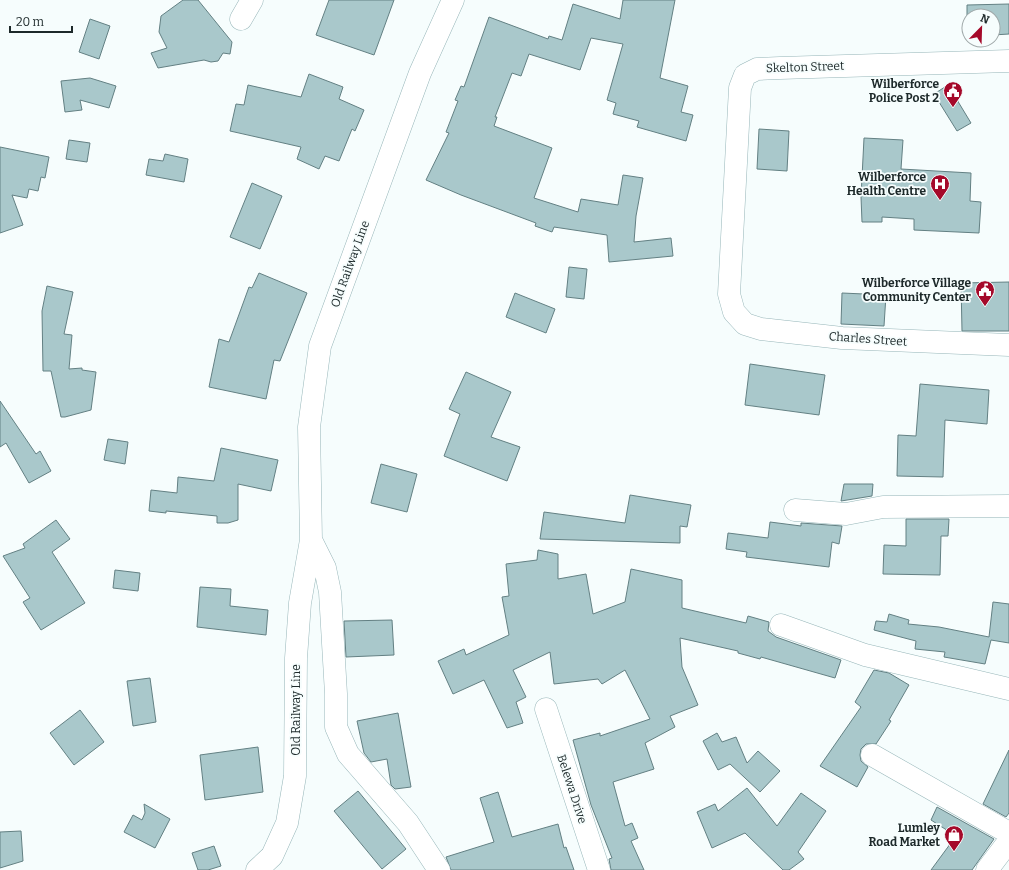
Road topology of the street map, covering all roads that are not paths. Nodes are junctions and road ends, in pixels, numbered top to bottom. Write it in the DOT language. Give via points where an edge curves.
graph roads {
  1 [pos="252,0"];
  2 [pos="453,0"];
  3 [pos="241,19"];
  4 [pos="1009,61"];
  5 [pos="734,312"];
  6 [pos="1009,345"];
  7 [pos="1009,506"];
  8 [pos="795,510"];
  9 [pos="311,540"];
  10 [pos="781,625"];
  11 [pos="1009,689"];
  12 [pos="546,709"];
  13 [pos="872,755"];
  14 [pos="1009,832"];
  15 [pos="1009,841"];
  16 [pos="257,870"];
  17 [pos="439,870"];
  18 [pos="599,870"];
  19 [pos="987,870"];
  1 -- 3 [label="street"];
  2 -- 9 [label="street, Old Railway Line" via="420,73 320,346 309,427"];
  4 -- 5 [label="street, Skelton Street" via="757,69 745,75 740,88 729,294"];
  5 -- 6 [label="street, Charles Street" via="745,324 768,330 842,338"];
  7 -- 8 [label="street" via="883,507 846,514"];
  9 -- 16 [label="street, Old Railway Line" via="300,603 296,658 295,776 287,823 272,856"];
  9 -- 17 [label="street, Old Railway Line" via="325,568 330,592 336,727 348,754 408,823"];
  10 -- 11 [label="street" via="865,655"];
  12 -- 18 [label="street, Belewa Drive"];
  13 -- 14 [label="street"];
  15 -- 19 [label="street"];
}
